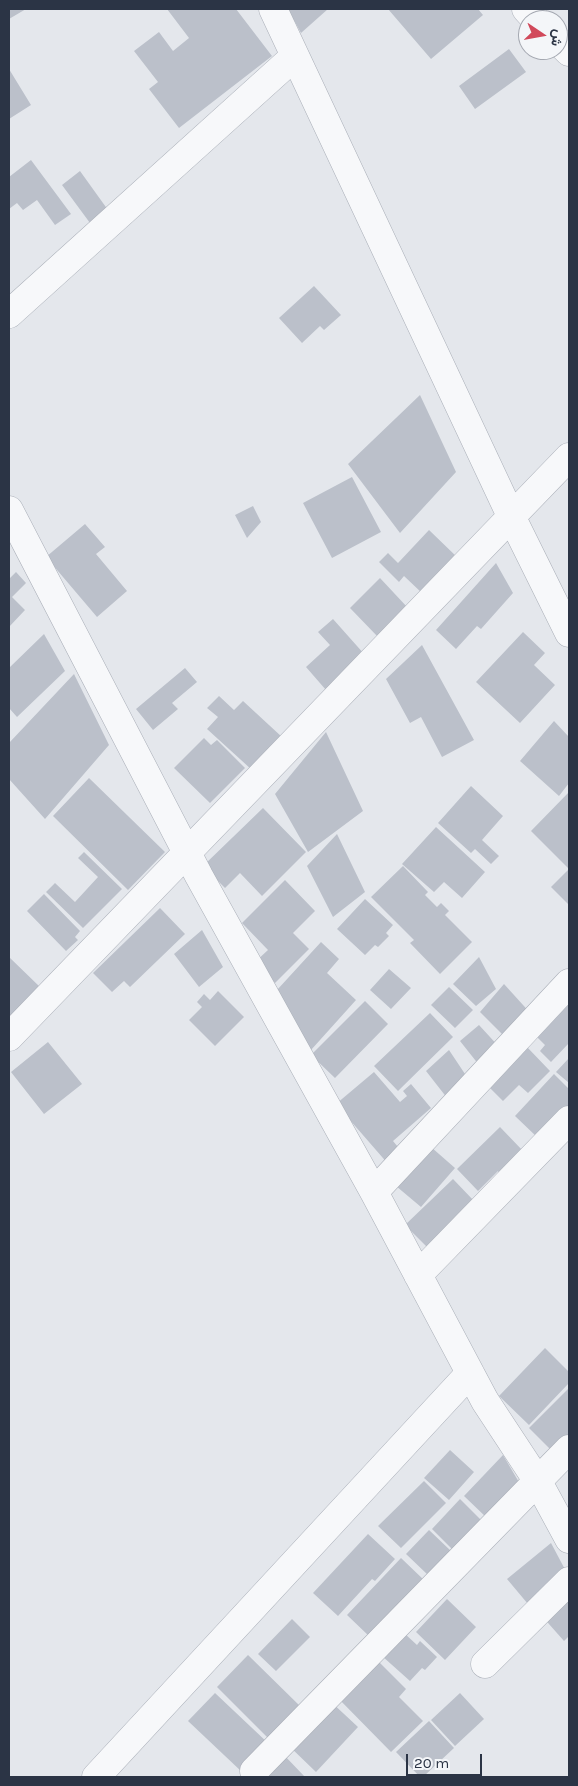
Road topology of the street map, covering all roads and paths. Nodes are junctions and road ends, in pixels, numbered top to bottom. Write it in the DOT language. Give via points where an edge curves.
graph roads {
  1 [pos="273,9"];
  2 [pos="296,56"];
  3 [pos="9,314"];
  4 [pos="569,457"];
  5 [pos="9,510"];
  6 [pos="512,518"];
  7 [pos="569,633"];
  8 [pos="187,853"];
  9 [pos="569,983"];
  10 [pos="9,1037"];
  11 [pos="569,1120"];
  12 [pos="374,1192"];
  13 [pos="418,1275"];
  14 [pos="470,1373"];
  15 [pos="569,1448"];
  16 [pos="537,1480"];
  17 [pos="569,1539"];
  18 [pos="569,1581"];
  19 [pos="485,1664"];
  20 [pos="254,1771"];
  21 [pos="96,1777"];
  1 -- 2 [label="street"];
  2 -- 3 [label="street"];
  2 -- 6 [label="street"];
  4 -- 6 [label="street"];
  5 -- 8 [label="street"];
  6 -- 7 [label="street"];
  6 -- 8 [label="street"];
  8 -- 10 [label="street"];
  8 -- 12 [label="street"];
  9 -- 12 [label="street"];
  11 -- 13 [label="street"];
  12 -- 13 [label="street"];
  13 -- 14 [label="street"];
  14 -- 16 [label="street"];
  14 -- 21 [label="street"];
  15 -- 16 [label="street"];
  16 -- 17 [label="street"];
  16 -- 20 [label="street"];
  18 -- 19 [label="street"];
}
